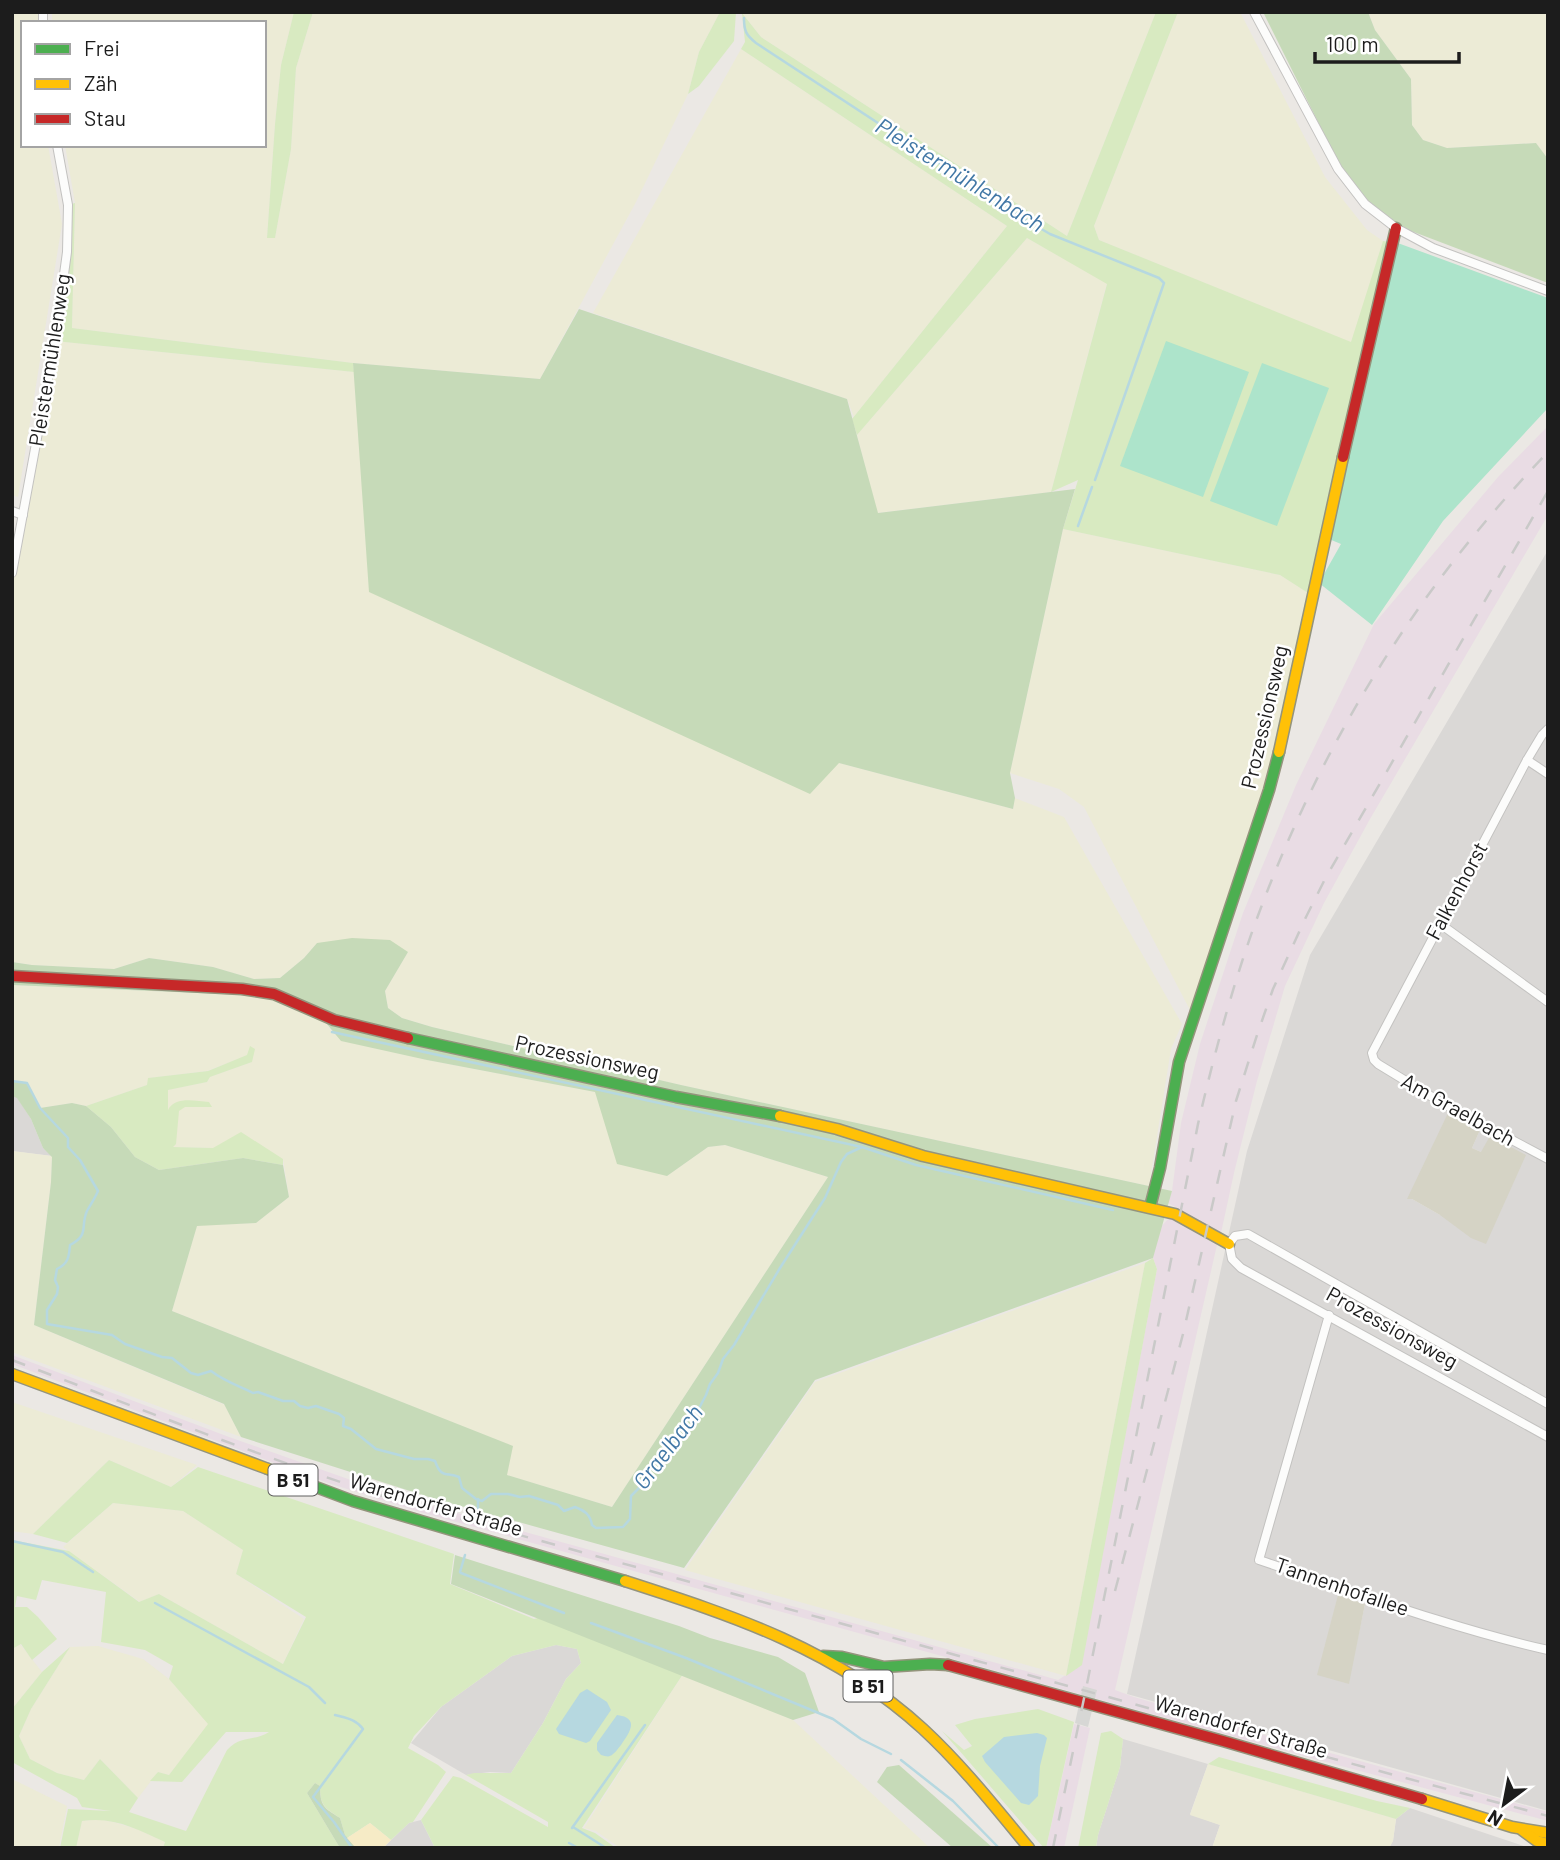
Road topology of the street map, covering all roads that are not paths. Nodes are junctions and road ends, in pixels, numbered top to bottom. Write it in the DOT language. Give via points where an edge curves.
graph roads {
  1 [pos="1254,12"];
  2 [pos="57,147"];
  3 [pos="1396,228"];
  4 [pos="1548,291"];
  5 [pos="12,511"];
  6 [pos="23,514"];
  7 [pos="12,573"];
  8 [pos="1548,729"];
  9 [pos="1527,760"];
  10 [pos="1548,774"];
  11 [pos="1439,923"];
  12 [pos="12,976"];
  13 [pos="1548,1002"];
  14 [pos="1372,1056"];
  15 [pos="1548,1159"];
  16 [pos="1150,1208"];
  17 [pos="1229,1244"];
  18 [pos="1329,1315"];
  19 [pos="12,1374"];
  20 [pos="1548,1404"];
  21 [pos="1548,1437"];
  22 [pos="1548,1650"];
  23 [pos="822,1656"];
  24 [pos="1522,1830"];
  25 [pos="1548,1833"];
  26 [pos="1548,1844"];
  27 [pos="1029,1848"];
  1 -- 3 [label="street" via="1338,169 1365,204"];
  2 -- 6 [label="street, Pleistermühlenweg" via="68,205 67,253"];
  3 -- 4 [label="street" via="1433,248"];
  3 -- 16 [label="main road, Prozessionsweg" via="1277,760 1179,1062"];
  5 -- 6 [label="street"];
  6 -- 7 [label="street, Pleistermühlenweg"];
  8 -- 9 [label="street, Falkenhorst"];
  9 -- 10 [label="street"];
  9 -- 11 [label="street, Falkenhorst"];
  11 -- 13 [label="street"];
  11 -- 14 [label="street, Falkenhorst"];
  12 -- 16 [label="main road, Prozessionsweg" via="274,994 334,1020 383,1032 837,1129 935,1159"];
  14 -- 15 [label="street, Am Graelbach" via="1442,1103"];
  16 -- 17 [label="main road, Prozessionsweg" via="1175,1214"];
  17 -- 18 [label="street, Prozessionsweg" via="1232,1259 1241,1268"];
  17 -- 20 [label="street, Prozessionsweg" via="1236,1236 1248,1234"];
  18 -- 21 [label="street, Prozessionsweg"];
  18 -- 22 [label="street, Tannenhofallee" via="1259,1560 1503,1640"];
  19 -- 23 [label="main road, Warendorfer Straße / B 51" via="353,1501 735,1617"];
  23 -- 24 [label="main road, Warendorfer Straße" via="884,1667 948,1665"];
  23 -- 27 [label="main road, B 51" via="924,1730"];
  24 -- 25 [label="main road, Warendorfer Straße"];
  24 -- 26 [label="main road, Warendorfer Straße"];
}
